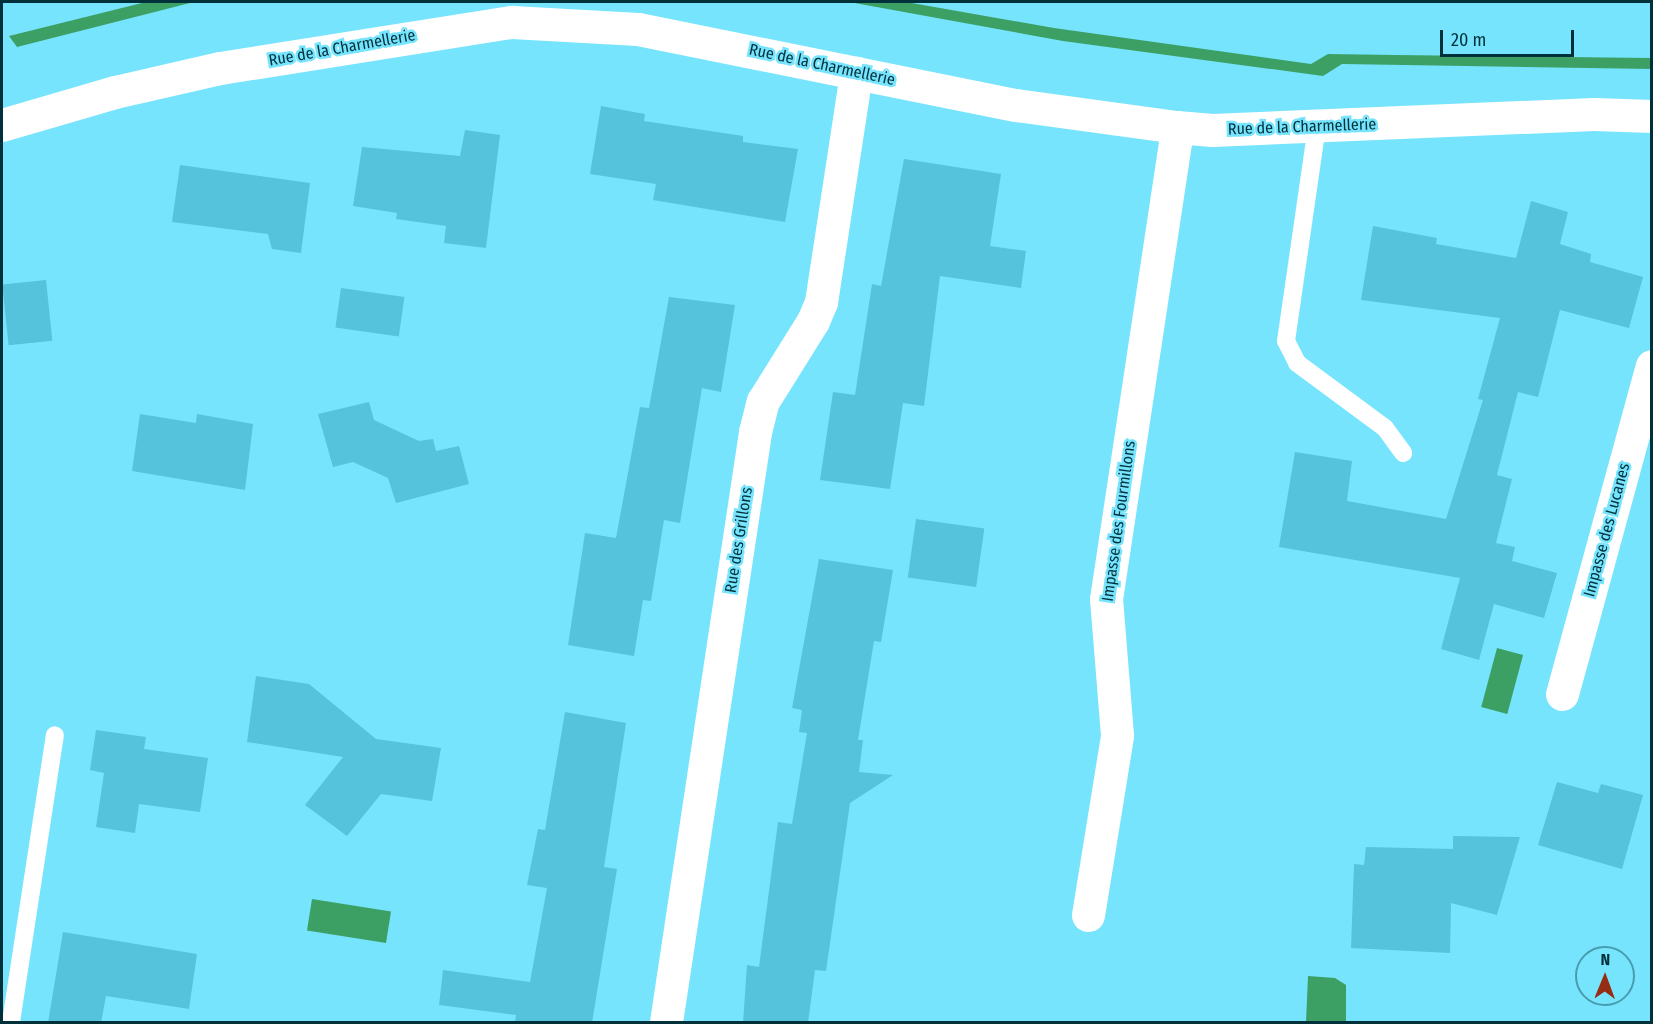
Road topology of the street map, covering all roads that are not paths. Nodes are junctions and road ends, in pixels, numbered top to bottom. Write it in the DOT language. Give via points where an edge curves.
graph roads {
  1 [pos="856,73"];
  2 [pos="1652,116"];
  3 [pos="3,120"];
  4 [pos="1317,126"];
  5 [pos="1177,128"];
  6 [pos="1652,366"];
  7 [pos="1646,405"];
  8 [pos="1403,453"];
  9 [pos="1562,694"];
  10 [pos="55,735"];
  11 [pos="1088,915"];
  12 [pos="11,1023"];
  13 [pos="666,1023"];
  1 -- 3 [label="street, Rue de la Charmellerie" via="638,29 512,22 220,68"];
  1 -- 5 [label="street, Rue de la Charmellerie" via="1016,105"];
  1 -- 13 [label="street, Rue des Grillons" via="821,302 763,401 755,432"];
  2 -- 4 [label="street, Rue de la Charmellerie" via="1594,114"];
  4 -- 5 [label="street, Rue de la Charmellerie"];
  4 -- 8 [label="lane" via="1286,318 1286,341 1296,363 1385,428"];
  5 -- 11 [label="street, Impasse des Fourmillons" via="1106,599 1117,735"];
  6 -- 7 [label="street, Impasse des Lucanes"];
  7 -- 9 [label="street, Impasse des Lucanes"];
  10 -- 12 [label="lane"];
}
